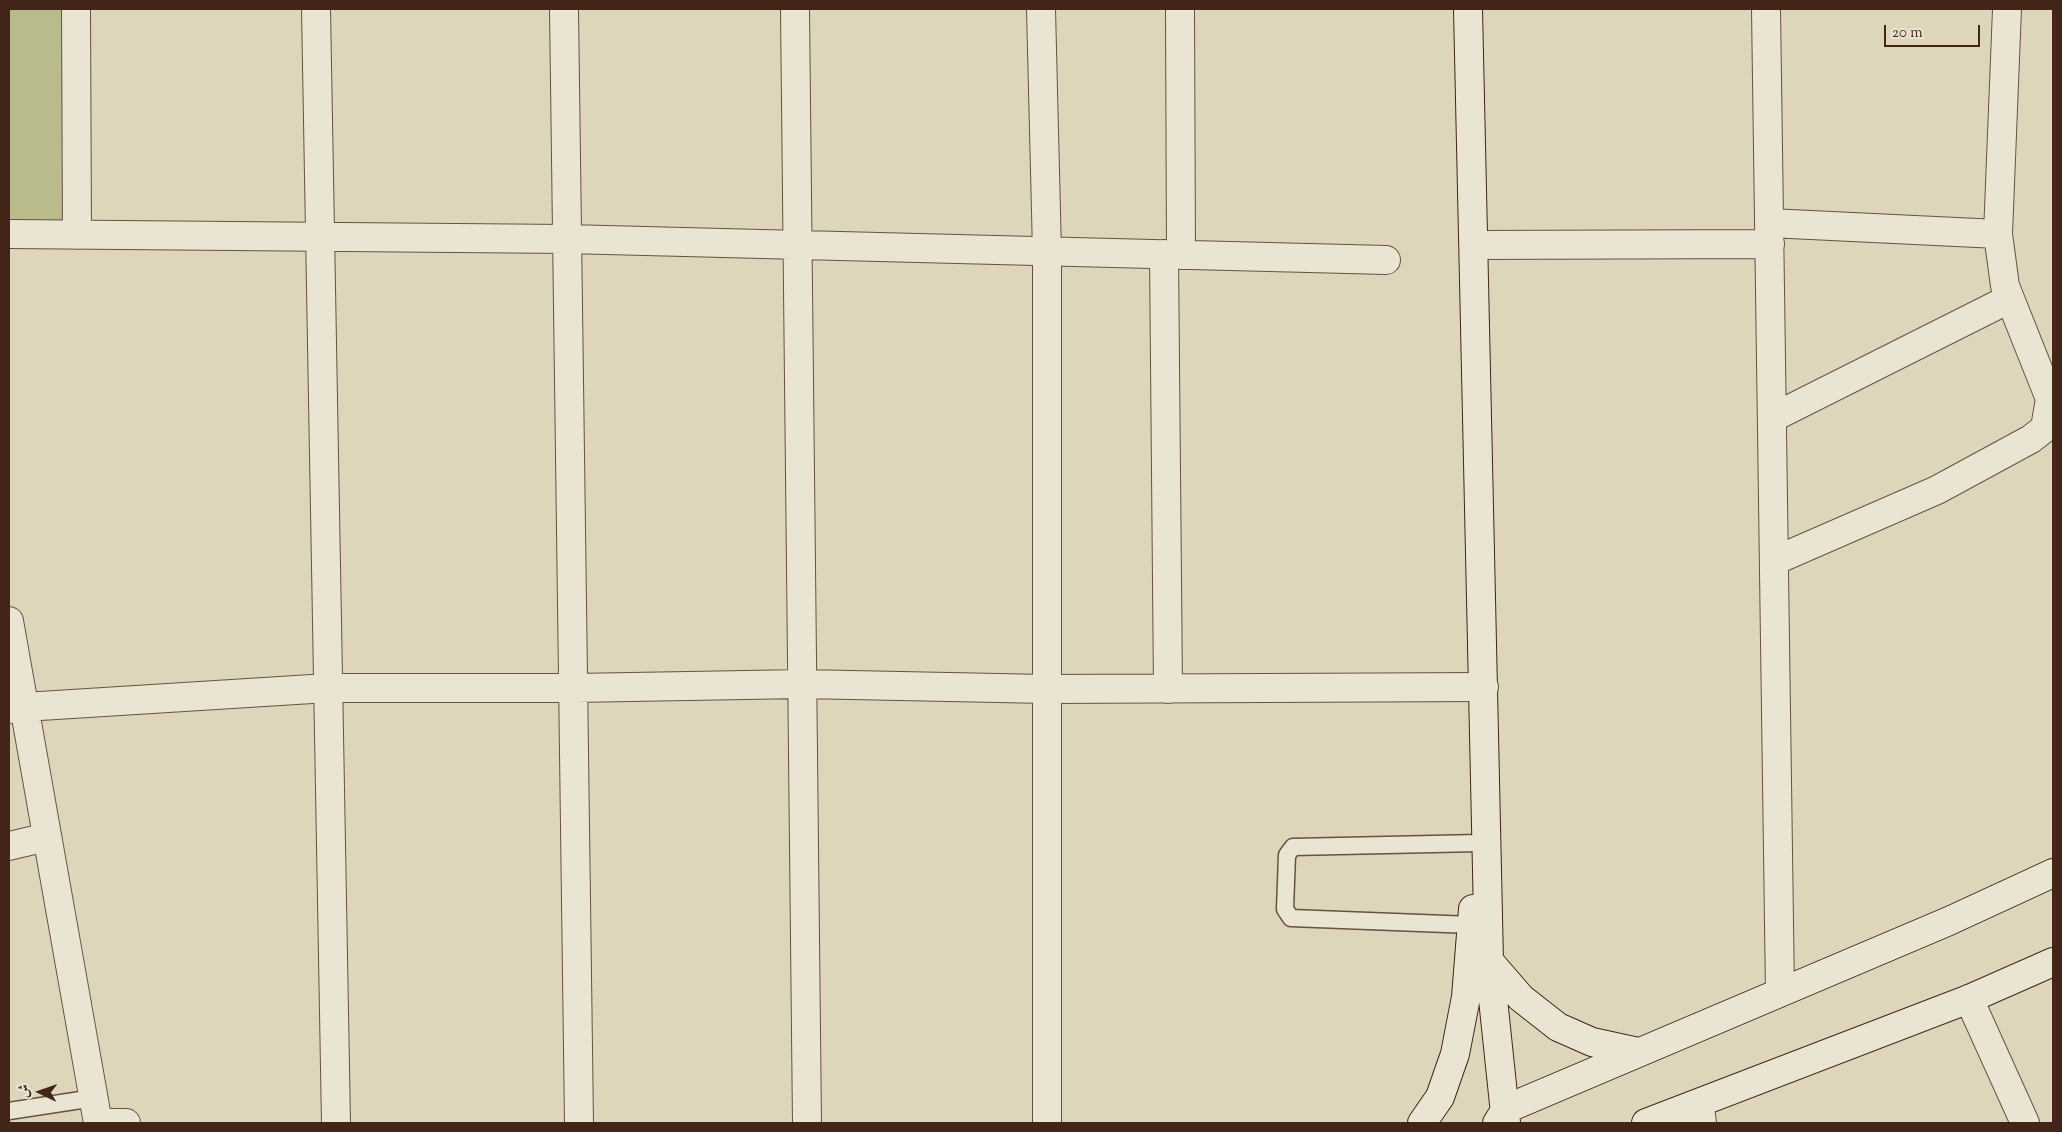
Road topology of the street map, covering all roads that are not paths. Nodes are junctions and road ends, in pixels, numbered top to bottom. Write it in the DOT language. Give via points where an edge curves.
graph roads {
  1 [pos="76,9"];
  2 [pos="316,9"];
  3 [pos="564,9"];
  4 [pos="794,9"];
  5 [pos="1041,9"];
  6 [pos="1180,9"];
  7 [pos="1468,9"];
  8 [pos="1766,9"];
  9 [pos="2006,9"];
  10 [pos="9,234"];
  11 [pos="1769,234"];
  12 [pos="1998,234"];
  13 [pos="77,235"];
  14 [pos="320,237"];
  15 [pos="567,239"];
  16 [pos="796,245"];
  17 [pos="1474,245"];
  18 [pos="1047,252"];
  19 [pos="1173,255"];
  20 [pos="1386,260"];
  21 [pos="2009,299"];
  22 [pos="1772,418"];
  23 [pos="1774,561"];
  24 [pos="9,621"];
  25 [pos="802,684"];
  26 [pos="1484,687"];
  27 [pos="328,688"];
  28 [pos="574,688"];
  29 [pos="1047,689"];
  30 [pos="1168,689"];
  31 [pos="16,708"];
  32 [pos="1485,774"];
  33 [pos="47,837"];
  34 [pos="1479,843"];
  35 [pos="9,846"];
  36 [pos="2053,873"];
  37 [pos="1472,925"];
  38 [pos="1489,961"];
  39 [pos="2053,962"];
  40 [pos="1780,992"];
  41 [pos="1970,999"];
  42 [pos="1638,1052"];
  43 [pos="1725,1094"];
  44 [pos="9,1111"];
  45 [pos="97,1115"];
  46 [pos="1503,1119"];
  47 [pos="1698,1121"];
  48 [pos="126,1123"];
  49 [pos="336,1123"];
  50 [pos="579,1123"];
  51 [pos="806,1123"];
  52 [pos="1047,1123"];
  53 [pos="1422,1123"];
  54 [pos="1646,1123"];
  55 [pos="2024,1123"];
  1 -- 13 [label="street"];
  2 -- 14 [label="street"];
  3 -- 15 [label="street"];
  4 -- 16 [label="street"];
  5 -- 18 [label="street"];
  6 -- 19 [label="street"];
  7 -- 17 [label="street"];
  8 -- 11 [label="street"];
  9 -- 12 [label="street"];
  10 -- 13 [label="street"];
  11 -- 12 [label="street"];
  11 -- 17 [label="street"];
  11 -- 22 [label="street"];
  12 -- 21 [label="street"];
  13 -- 14 [label="street"];
  14 -- 15 [label="street"];
  14 -- 27 [label="street"];
  15 -- 16 [label="street"];
  15 -- 28 [label="street"];
  16 -- 18 [label="street"];
  16 -- 25 [label="street"];
  17 -- 26 [label="street"];
  18 -- 19 [label="street"];
  18 -- 29 [label="street"];
  19 -- 20 [label="street"];
  19 -- 30 [label="street"];
  21 -- 22 [label="street"];
  21 -- 23 [label="street" via="2050,399 2045,428 2031,439 1937,490"];
  22 -- 23 [label="street"];
  23 -- 40 [label="street"];
  24 -- 31 [label="street"];
  25 -- 28 [label="street"];
  25 -- 29 [label="street"];
  25 -- 51 [label="street"];
  26 -- 30 [label="street"];
  26 -- 32 [label="street"];
  27 -- 28 [label="street"];
  27 -- 31 [label="street"];
  27 -- 49 [label="street"];
  28 -- 50 [label="street"];
  29 -- 30 [label="street"];
  29 -- 52 [label="street"];
  31 -- 33 [label="street"];
  32 -- 34 [label="street"];
  32 -- 38 [label="street"];
  33 -- 35 [label="street"];
  33 -- 45 [label="street"];
  34 -- 37 [label="street"];
  34 -- 37 [label="lane" via="1293,846 1287,855 1285,909 1290,918"];
  36 -- 40 [label="street"];
  37 -- 53 [label="street" via="1466,997 1455,1054 1440,1097"];
  38 -- 42 [label="street" via="1521,998 1558,1027 1592,1042"];
  38 -- 46 [label="street"];
  39 -- 41 [label="street"];
  40 -- 42 [label="street"];
  41 -- 43 [label="street"];
  41 -- 55 [label="street"];
  42 -- 46 [label="street"];
  43 -- 47 [label="street"];
  43 -- 54 [label="street"];
  44 -- 45 [label="lane"];
  45 -- 48 [label="street"];
}
